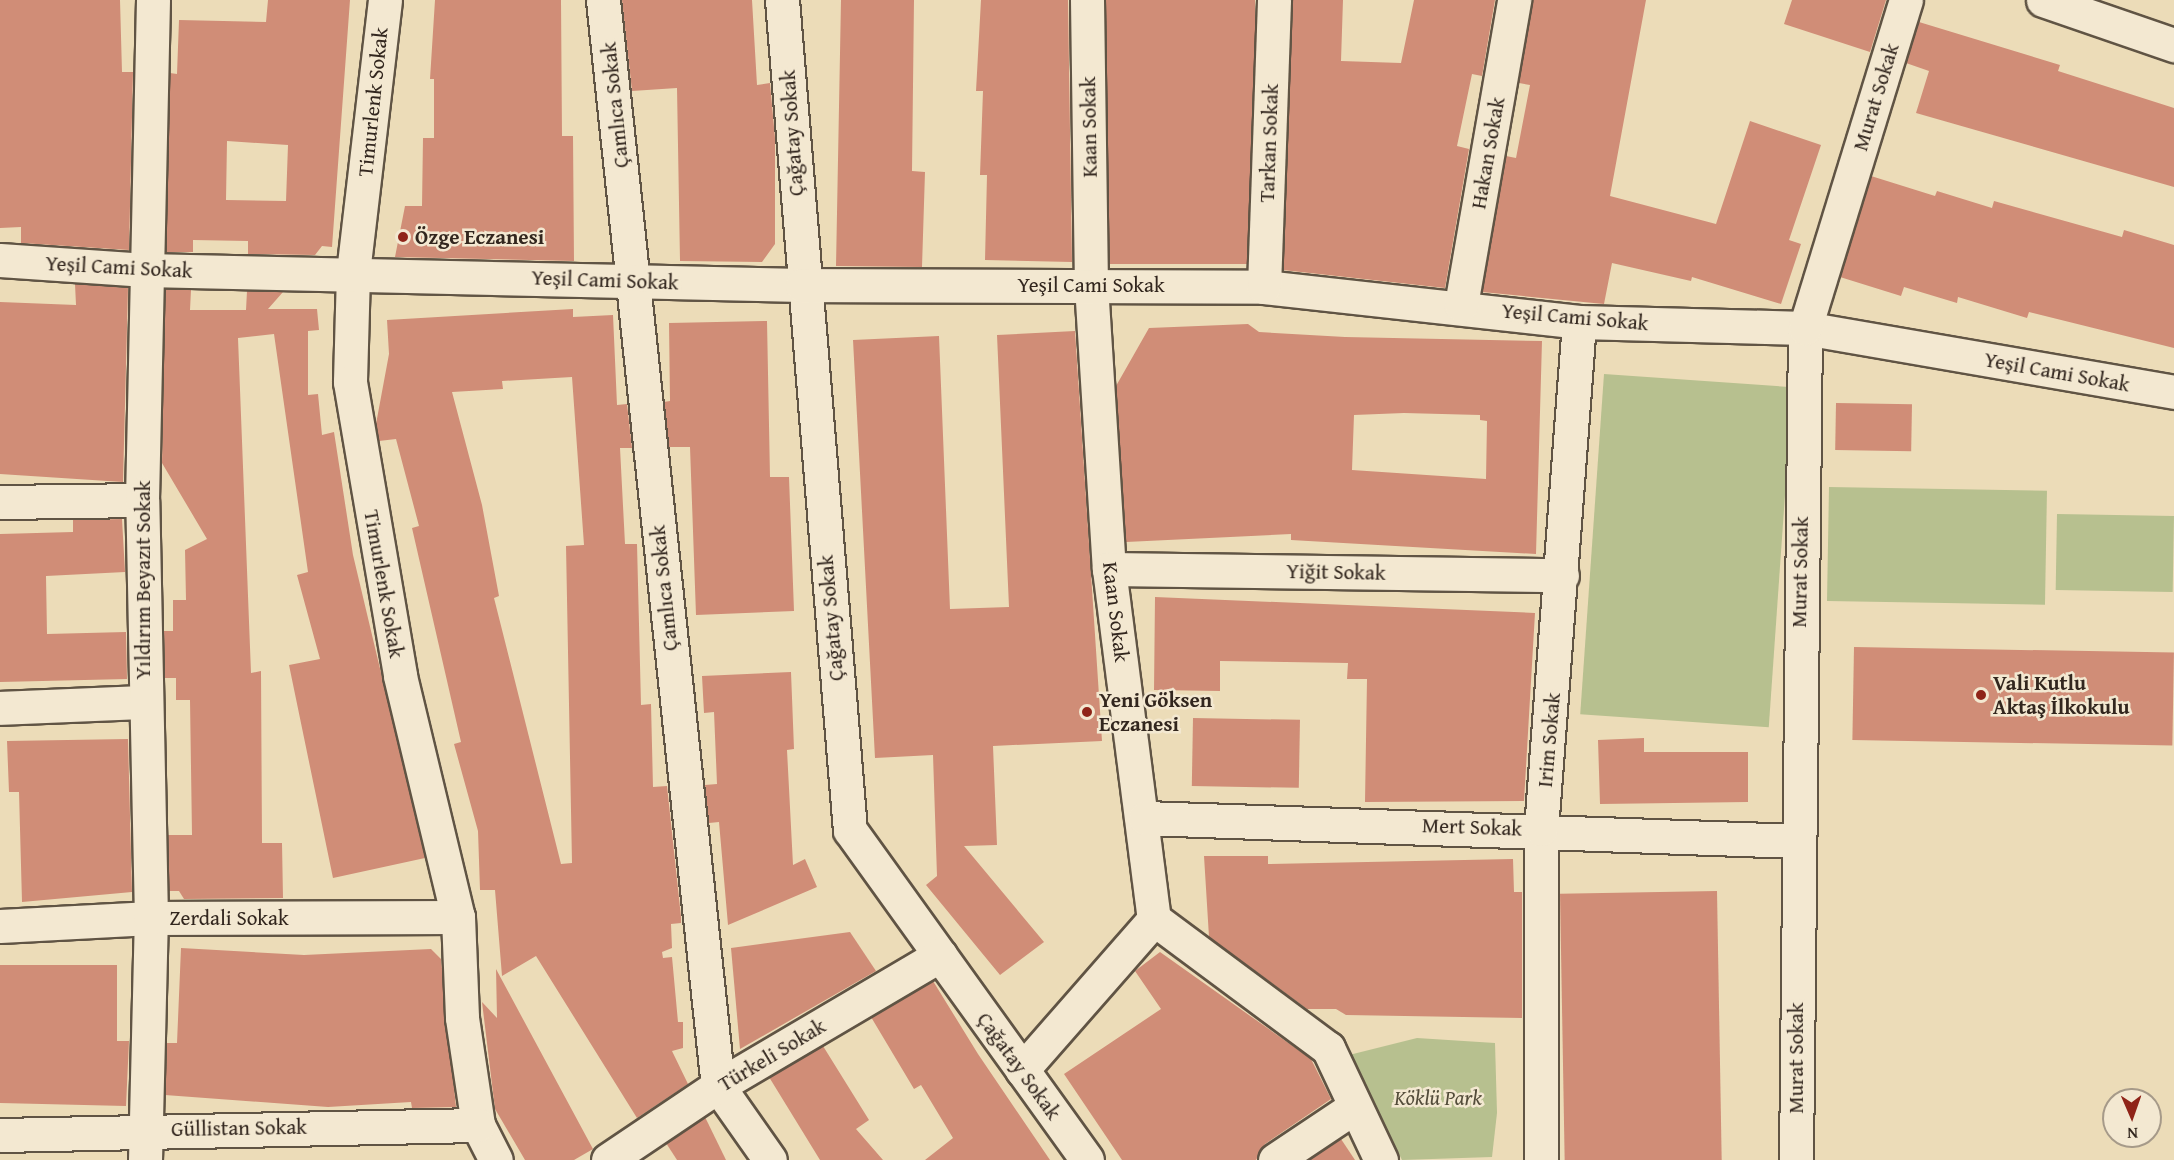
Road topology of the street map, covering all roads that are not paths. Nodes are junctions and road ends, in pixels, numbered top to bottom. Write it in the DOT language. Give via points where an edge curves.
graph roads {
  1 [pos="153,0"];
  2 [pos="384,0"];
  3 [pos="603,0"];
  4 [pos="782,0"];
  5 [pos="1087,0"];
  6 [pos="1274,0"];
  7 [pos="1514,0"];
  8 [pos="1906,0"];
  9 [pos="2043,0"];
  10 [pos="2174,45"];
  11 [pos="0,260"];
  12 [pos="146,270"];
  13 [pos="353,273"];
  14 [pos="630,281"];
  15 [pos="802,285"];
  16 [pos="1091,285"];
  17 [pos="1264,287"];
  18 [pos="1461,305"];
  19 [pos="1579,322"];
  20 [pos="1805,328"];
  21 [pos="2174,392"];
  22 [pos="142,500"];
  23 [pos="0,501"];
  24 [pos="1109,569"];
  25 [pos="1562,575"];
  26 [pos="144,702"];
  27 [pos="0,708"];
  28 [pos="1145,818"];
  29 [pos="1541,829"];
  30 [pos="1798,841"];
  31 [pos="458,917"];
  32 [pos="151,918"];
  33 [pos="1154,919"];
  34 [pos="0,926"];
  35 [pos="940,955"];
  36 [pos="1022,1070"];
  37 [pos="718,1086"];
  38 [pos="1353,1108"];
  39 [pos="478,1125"];
  40 [pos="0,1135"];
  41 [pos="145,1145"];
  42 [pos="496,1160"];
  43 [pos="608,1160"];
  44 [pos="770,1160"];
  45 [pos="1087,1160"];
  46 [pos="1275,1160"];
  47 [pos="1381,1160"];
  48 [pos="1540,1160"];
  49 [pos="1796,1160"];
  1 -- 12 [label="street, Yıldırım Beyazıt Sokak"];
  2 -- 13 [label="street, Timurlenk Sokak"];
  3 -- 14 [label="street, Çamlıca Sokak"];
  4 -- 15 [label="street, Çağatay Sokak"];
  5 -- 16 [label="street, Kaan Sokak"];
  6 -- 17 [label="street, Tarkan Sokak"];
  7 -- 18 [label="street, Hakan Sokak"];
  8 -- 20 [label="street, Murat Sokak"];
  9 -- 10 [label="street"];
  11 -- 12 [label="street, Yeşil Cami Sokak"];
  12 -- 13 [label="street, Yeşil Cami Sokak"];
  12 -- 22 [label="street, Yıldırım Beyazıt Sokak"];
  13 -- 14 [label="street, Yeşil Cami Sokak"];
  13 -- 31 [label="street, Timurlenk Sokak" via="350,382 400,676"];
  14 -- 15 [label="street, Yeşil Cami Sokak"];
  14 -- 37 [label="street, Çamlıca Sokak"];
  15 -- 16 [label="street, Yeşil Cami Sokak"];
  15 -- 35 [label="street, Çağatay Sokak" via="850,830"];
  16 -- 17 [label="street, Yeşil Cami Sokak"];
  16 -- 24 [label="street, Kaan Sokak"];
  17 -- 18 [label="street, Yeşil Cami Sokak"];
  18 -- 19 [label="street, Yeşil Cami Sokak"];
  19 -- 20 [label="street, Yeşil Cami Sokak"];
  19 -- 25 [label="street, Irim Sokak"];
  20 -- 21 [label="street, Yeşil Cami Sokak"];
  20 -- 30 [label="street, Murat Sokak"];
  22 -- 23 [label="street"];
  22 -- 26 [label="street, Yıldırım Beyazıt Sokak"];
  24 -- 25 [label="street, Yiğit Sokak"];
  24 -- 28 [label="street, Kaan Sokak"];
  25 -- 29 [label="street, Irim Sokak"];
  26 -- 27 [label="street"];
  26 -- 32 [label="street, Yıldırım Beyazıt Sokak"];
  28 -- 29 [label="street, Mert Sokak"];
  28 -- 33 [label="street, Kaan Sokak"];
  29 -- 30 [label="street, Mert Sokak"];
  29 -- 48 [label="street, Irim Sokak"];
  30 -- 49 [label="street, Murat Sokak"];
  31 -- 32 [label="street, Zerdali Sokak"];
  31 -- 39 [label="street, Timurlenk Sokak" via="462,1018"];
  32 -- 34 [label="street, Zerdali Sokak"];
  32 -- 41 [label="street, Yıldırım Beyazıt Sokak"];
  33 -- 36 [label="street"];
  33 -- 38 [label="street" via="1328,1048"];
  35 -- 36 [label="street, Çağatay Sokak"];
  35 -- 37 [label="street, Türkeli Sokak"];
  36 -- 45 [label="street, Çağatay Sokak"];
  37 -- 43 [label="street, Türkeli Sokak"];
  37 -- 44 [label="street, Çamlıca Sokak"];
  38 -- 46 [label="street"];
  38 -- 47 [label="street"];
  39 -- 41 [label="street, Güllistan Sokak"];
  39 -- 42 [label="street, Timurlenk Sokak"];
  40 -- 41 [label="street, Güllistan Sokak"];
}
